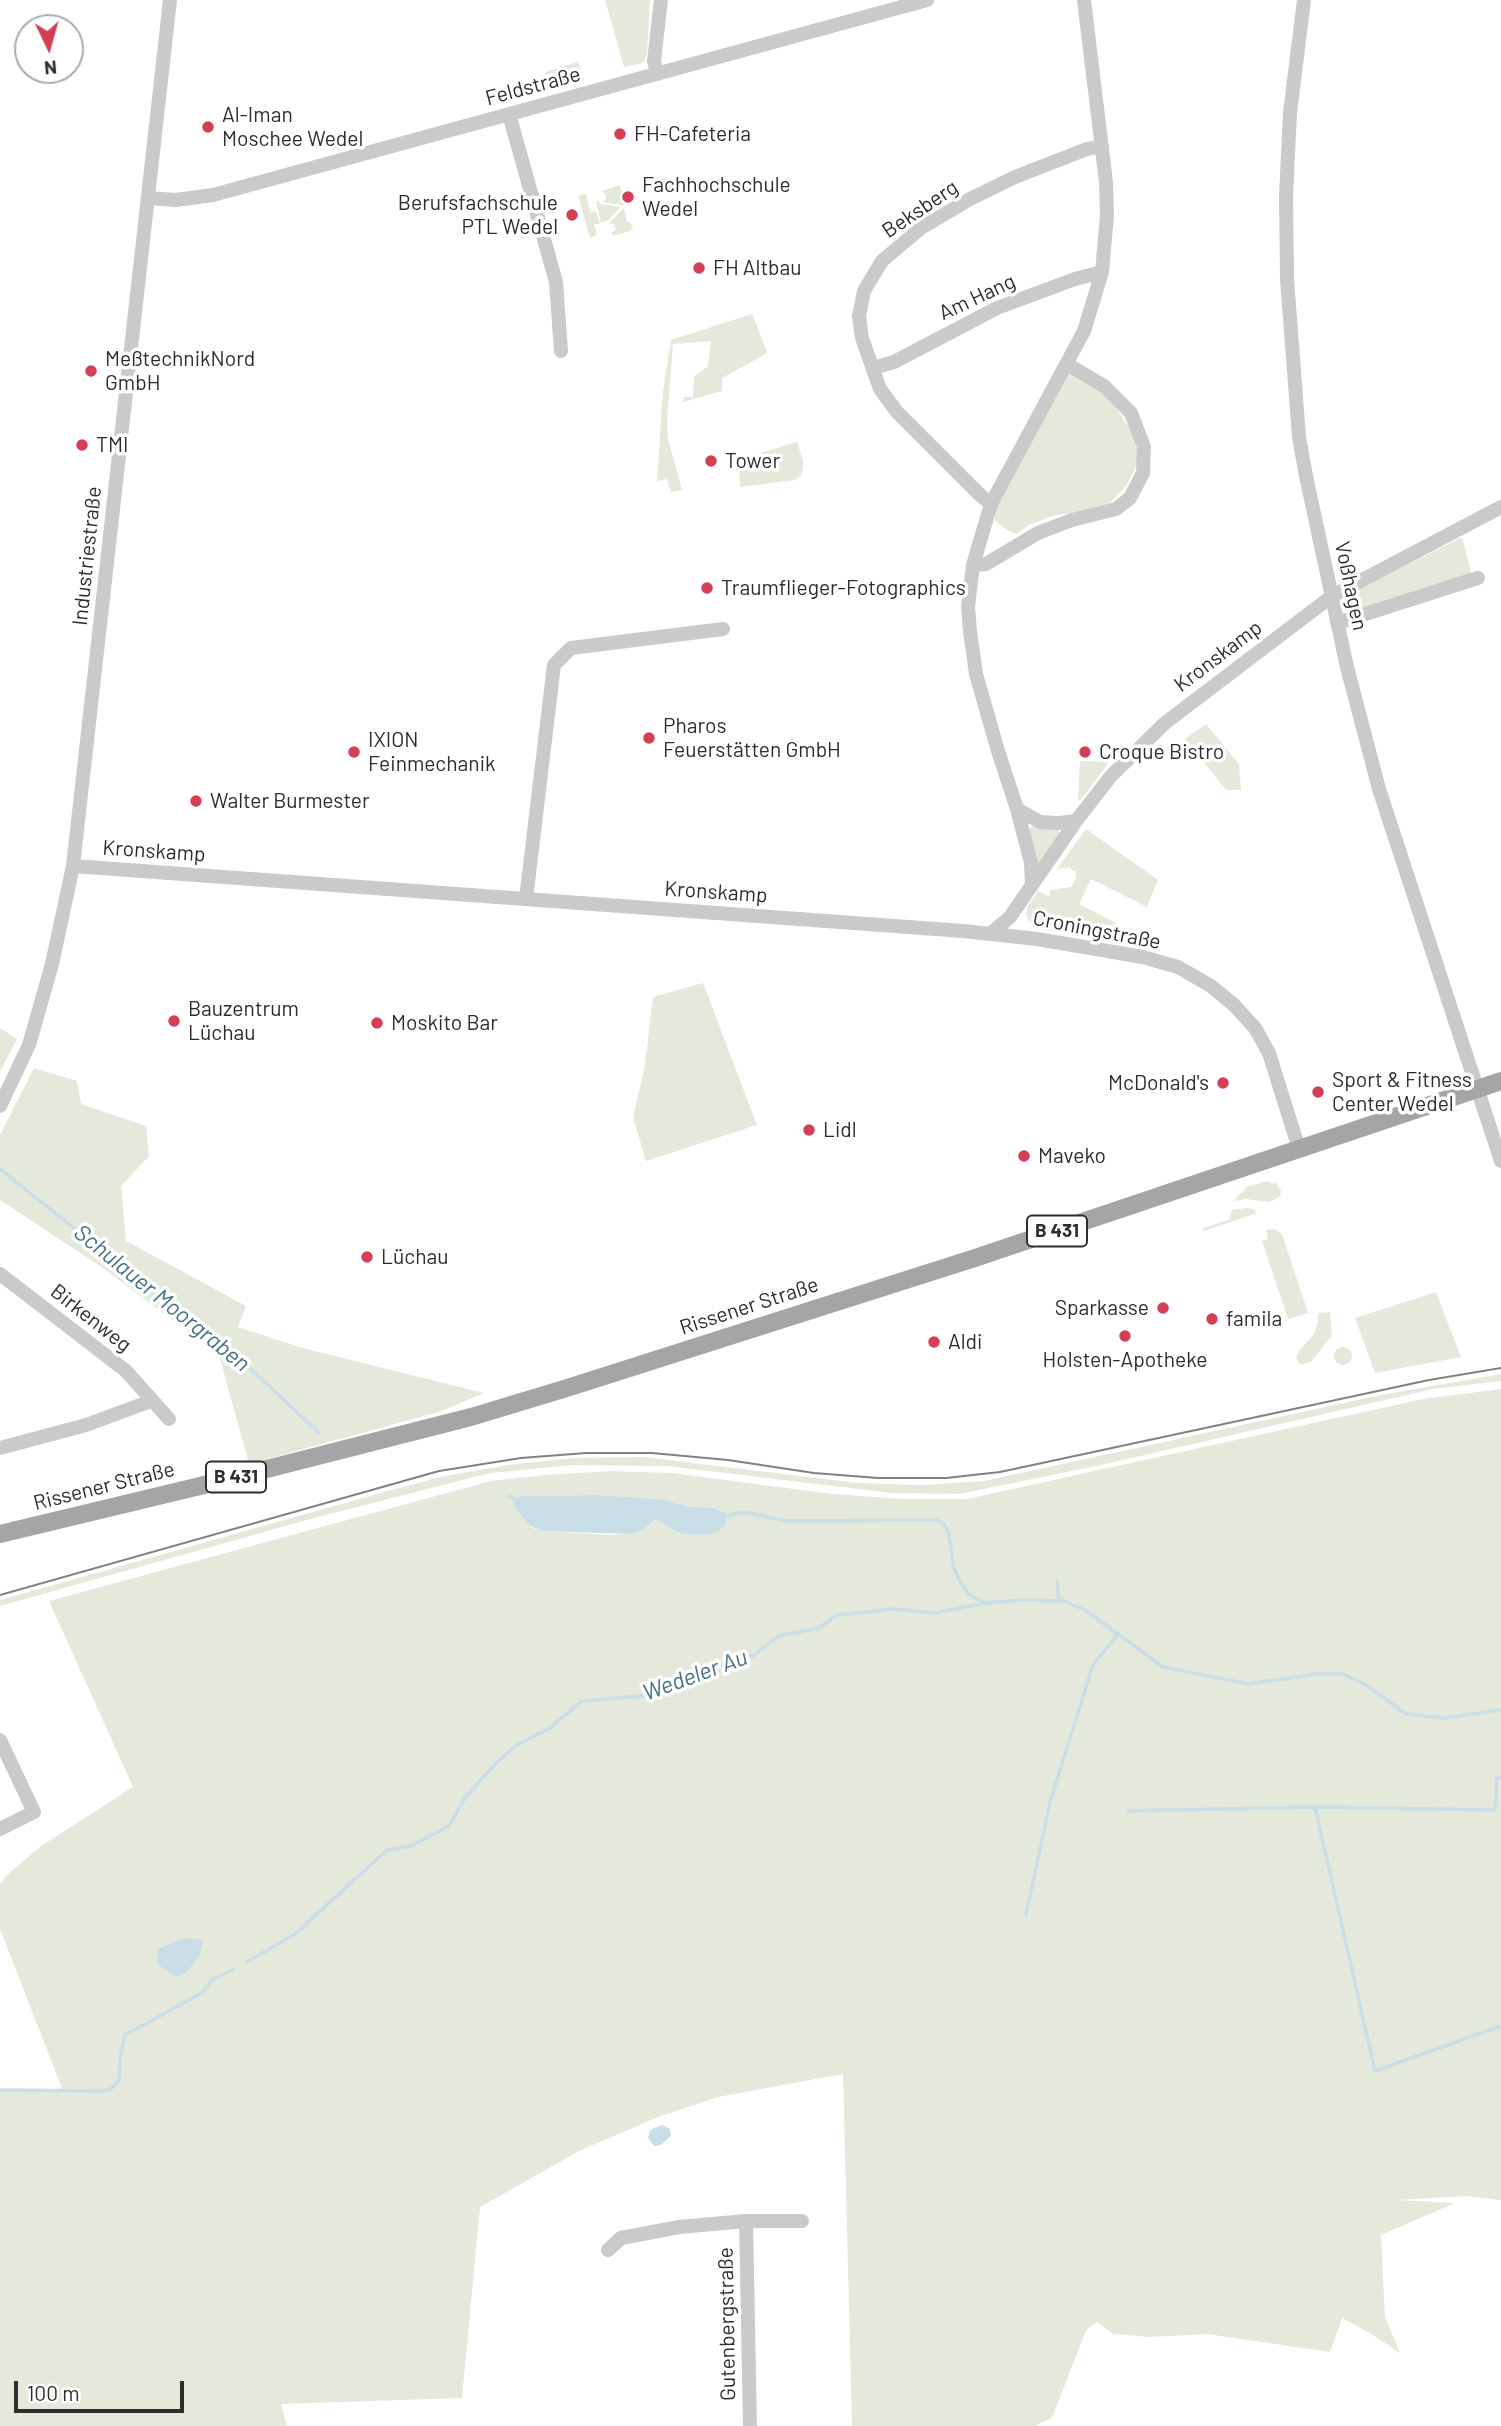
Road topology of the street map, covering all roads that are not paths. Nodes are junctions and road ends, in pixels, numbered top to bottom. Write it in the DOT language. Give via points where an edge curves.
graph roads {
  1 [pos="170,0"];
  2 [pos="661,0"];
  3 [pos="926,0"];
  4 [pos="1084,0"];
  5 [pos="1304,0"];
  6 [pos="657,74"];
  7 [pos="509,114"];
  8 [pos="1102,146"];
  9 [pos="148,198"];
  10 [pos="1102,272"];
  11 [pos="561,351"];
  12 [pos="1067,364"];
  13 [pos="873,368"];
  14 [pos="991,504"];
  15 [pos="1501,507"];
  16 [pos="974,565"];
  17 [pos="1478,578"];
  18 [pos="1332,596"];
  19 [pos="1337,623"];
  20 [pos="723,629"];
  21 [pos="1017,809"];
  22 [pos="1076,821"];
  23 [pos="73,866"];
  24 [pos="1032,884"];
  25 [pos="526,899"];
  26 [pos="1017,907"];
  27 [pos="990,934"];
  28 [pos="1037,939"];
  29 [pos="1501,1081"];
  30 [pos="1476,1089"];
  31 [pos="0,1106"];
  32 [pos="1299,1149"];
  33 [pos="1501,1161"];
  34 [pos="0,1274"];
  35 [pos="150,1401"];
  36 [pos="169,1419"];
  37 [pos="0,1448"];
  38 [pos="0,1534"];
  39 [pos="0,1740"];
  40 [pos="0,1829"];
  41 [pos="746,2221"];
  42 [pos="802,2221"];
  43 [pos="608,2250"];
  44 [pos="750,2426"];
  1 -- 9 [label="street, Industriestraße"];
  2 -- 6 [label="street" via="654,61"];
  3 -- 6 [label="street, Feldstraße"];
  4 -- 8 [label="street"];
  5 -- 18 [label="street, Voßhagen" via="1288,145 1287,279 1299,437"];
  6 -- 7 [label="street, Feldstraße"];
  7 -- 9 [label="street, Feldstraße" via="213,195"];
  7 -- 11 [label="street" via="556,282"];
  8 -- 10 [label="street" via="1107,216"];
  8 -- 13 [label="street, Beksberg" via="1015,177 970,199 921,228 882,261 864,292 859,316"];
  9 -- 23 [label="street, Industriestraße"];
  10 -- 12 [label="street" via="1084,331"];
  10 -- 13 [label="street, Am Hang" via="997,308 894,362"];
  12 -- 14 [label="street"];
  12 -- 16 [label="street" via="1104,386 1131,412 1144,447 1143,473 1130,498 1116,509 1038,533 986,564"];
  13 -- 14 [label="street, Beksberg" via="880,389 897,412"];
  14 -- 16 [label="street"];
  15 -- 18 [label="street, Kronskamp"];
  16 -- 21 [label="street" via="968,607 972,654"];
  17 -- 19 [label="street"];
  18 -- 19 [label="street, Voßhagen"];
  18 -- 22 [label="street, Kronskamp" via="1165,723 1111,776"];
  19 -- 30 [label="street, Voßhagen" via="1380,789"];
  20 -- 25 [label="street" via="571,648 554,665"];
  21 -- 22 [label="street" via="1040,822"];
  21 -- 24 [label="street"];
  22 -- 24 [label="street, Kronskamp"];
  23 -- 25 [label="street, Kronskamp"];
  23 -- 31 [label="street, Industriestraße" via="29,1045"];
  24 -- 26 [label="street, Kronskamp"];
  25 -- 27 [label="street, Kronskamp"];
  26 -- 27 [label="street, Kronskamp"];
  26 -- 28 [label="street" via="1023,927"];
  27 -- 28 [label="street, Croningstraße"];
  28 -- 32 [label="street, Croningstraße" via="1178,967 1211,986 1255,1028 1269,1053"];
  29 -- 30 [label="main road, Rissener Straße / B 431"];
  30 -- 32 [label="main road, Rissener Straße / B 431"];
  30 -- 33 [label="street, Voßhagen"];
  32 -- 38 [label="main road, Rissener Straße / B 431" via="975,1258 483,1413"];
  34 -- 35 [label="street, Birkenweg" via="126,1371"];
  35 -- 36 [label="street, Birkenweg"];
  35 -- 37 [label="street" via="86,1425"];
  39 -- 40 [label="street" via="34,1812"];
  41 -- 42 [label="street, Gutenbergstraße"];
  41 -- 43 [label="street, Gutenbergstraße" via="621,2238"];
  41 -- 44 [label="street, Gutenbergstraße"];
}
